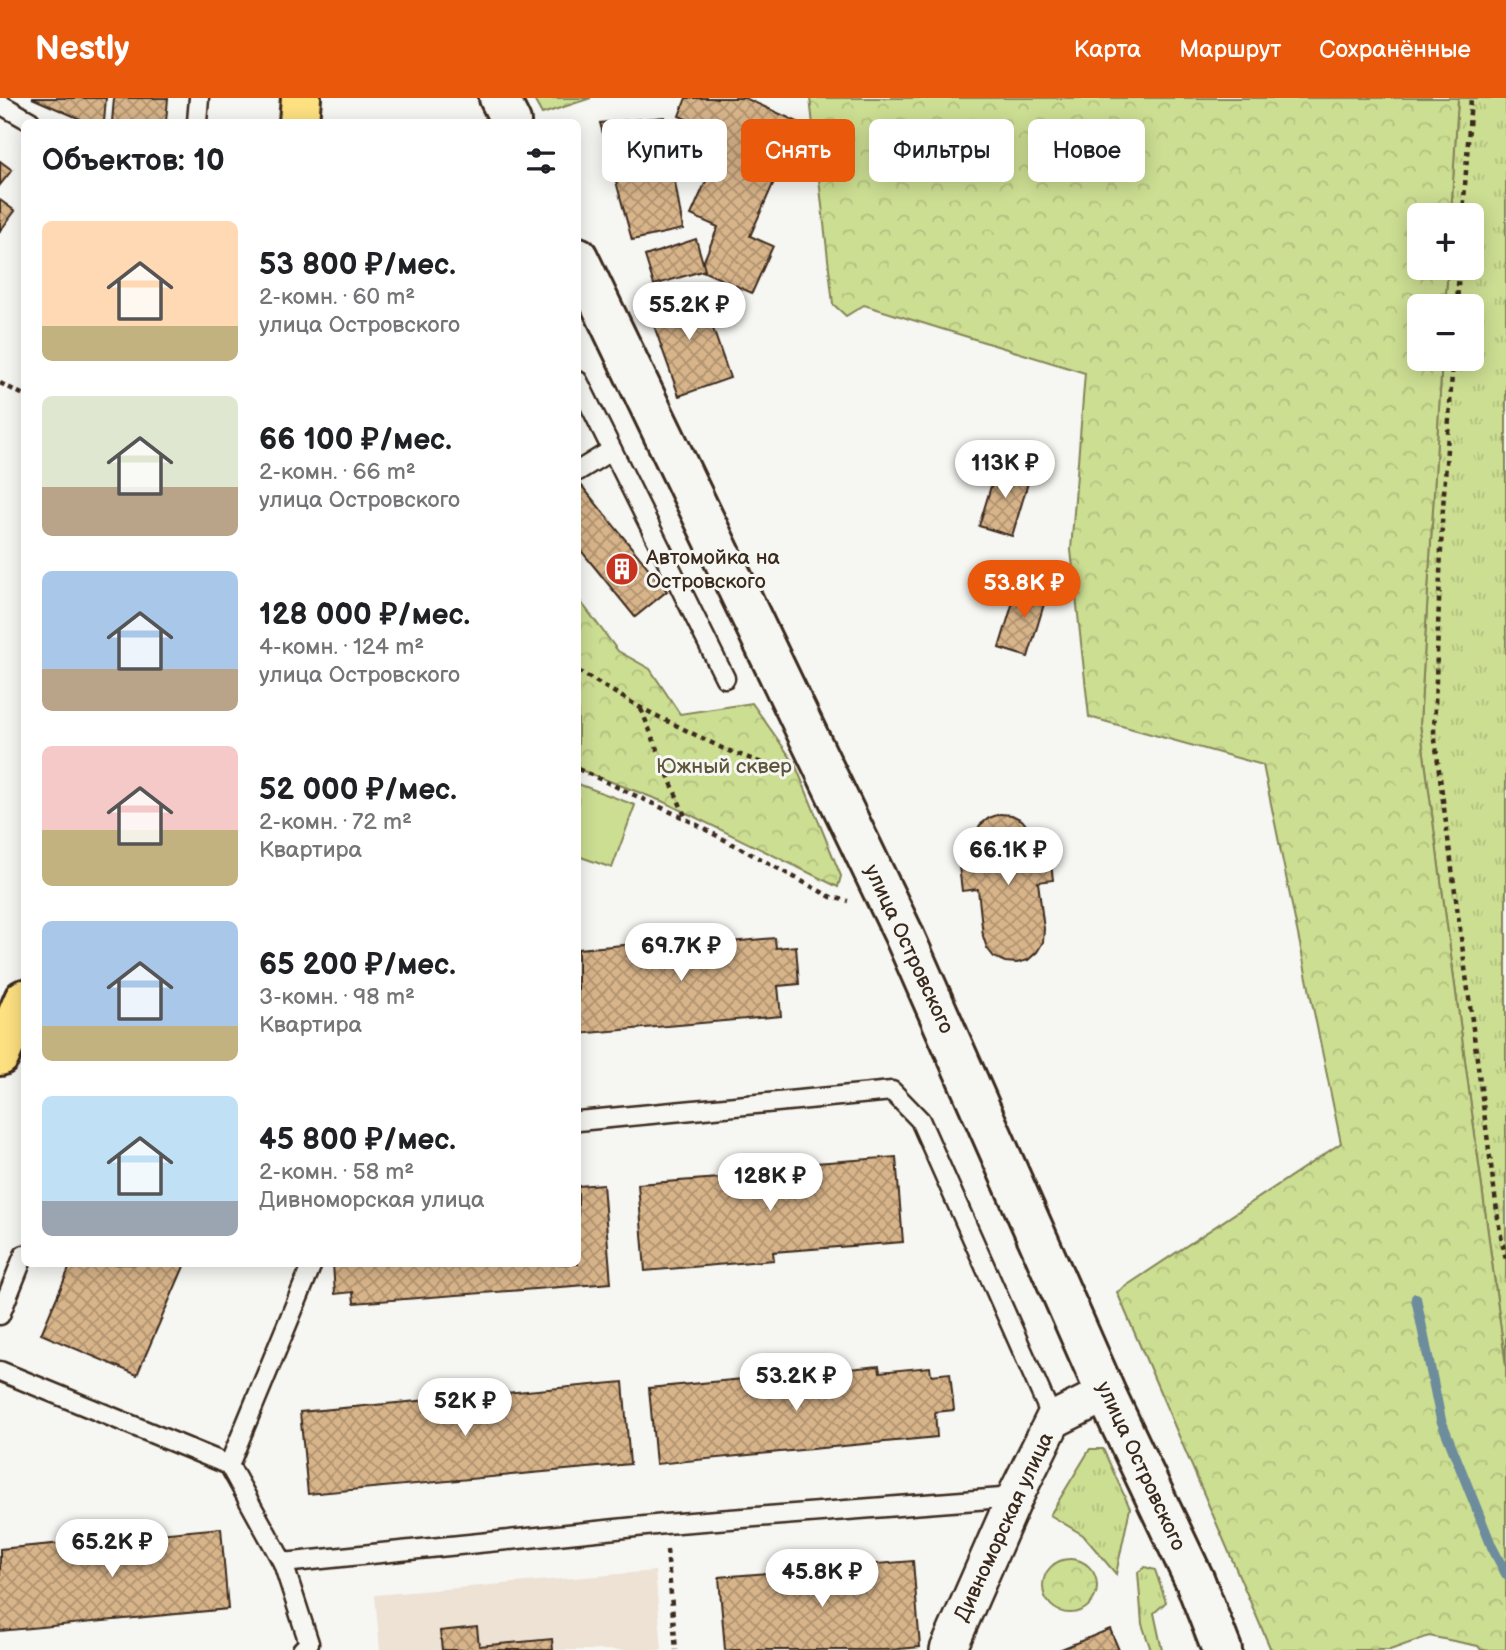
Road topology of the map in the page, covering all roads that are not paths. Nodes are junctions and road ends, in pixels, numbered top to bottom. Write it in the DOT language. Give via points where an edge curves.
graph roads {
  1 [pos="199,98"];
  2 [pos="301,98"];
  3 [pos="499,98"];
  4 [pos="0,104"];
  5 [pos="26,119"];
  6 [pos="197,119"];
  7 [pos="299,119"];
  8 [pos="510,119"];
  9 [pos="581,263"];
  10 [pos="581,387"];
  11 [pos="612,450"];
  12 [pos="581,469"];
  13 [pos="724,678"];
  14 [pos="21,1006"];
  15 [pos="0,1056"];
  16 [pos="581,1121"];
  17 [pos="21,1262"];
  18 [pos="311,1267"];
  19 [pos="0,1315"];
  20 [pos="0,1371"];
  21 [pos="1107,1395"];
  22 [pos="1054,1420"];
  23 [pos="229,1465"];
  24 [pos="1015,1497"];
  25 [pos="283,1563"];
  26 [pos="302,1650"];
  27 [pos="948,1650"];
  28 [pos="1222,1650"];
  1 -- 6 [label="lane"];
  2 -- 7 [label="main road"];
  3 -- 8 [label="street"];
  4 -- 5 [label="lane"];
  9 -- 21 [label="street, улица Островского" via="903,933"];
  10 -- 11 [label="lane"];
  11 -- 12 [label="lane"];
  11 -- 13 [label="lane"];
  14 -- 15 [label="main road"];
  16 -- 22 [label="lane" via="892,1091 920,1120"];
  17 -- 19 [label="lane"];
  18 -- 23 [label="lane"];
  20 -- 23 [label="lane"];
  21 -- 22 [label="street, Дивноморская улица"];
  21 -- 28 [label="street, улица Островского" via="1195,1581"];
  22 -- 24 [label="street, Дивноморская улица"];
  23 -- 25 [label="lane"];
  24 -- 25 [label="lane" via="665,1524"];
  24 -- 27 [label="street, Дивноморская улица"];
  25 -- 26 [label="lane" via="309,1643"];
}
